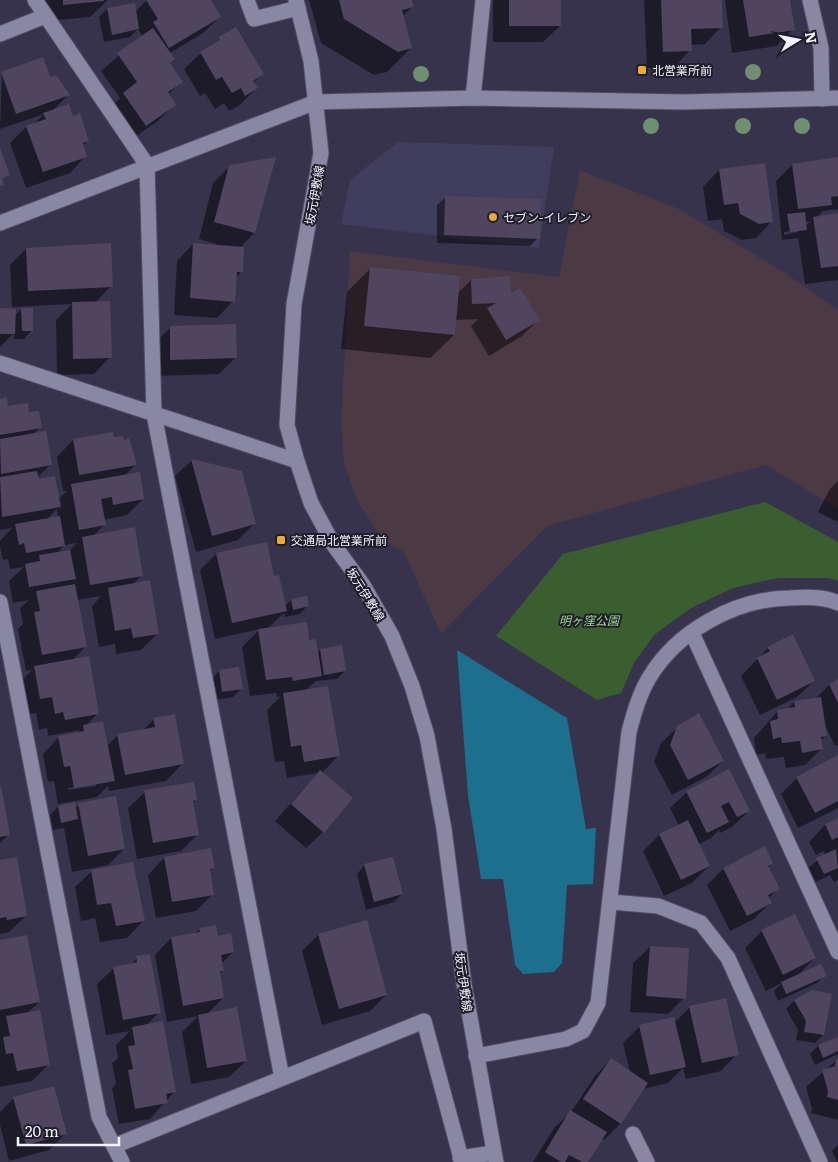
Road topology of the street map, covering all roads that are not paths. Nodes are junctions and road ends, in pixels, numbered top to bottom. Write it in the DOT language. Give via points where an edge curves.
graph roads {
  1 [pos="34,0"];
  2 [pos="247,0"];
  3 [pos="482,0"];
  4 [pos="810,0"];
  5 [pos="297,4"];
  6 [pos="45,16"];
  7 [pos="0,34"];
  8 [pos="473,98"];
  9 [pos="838,98"];
  10 [pos="822,99"];
  11 [pos="316,102"];
  12 [pos="147,165"];
  13 [pos="0,223"];
  14 [pos="0,363"];
  15 [pos="154,414"];
  16 [pos="297,461"];
  17 [pos="0,602"];
  18 [pos="838,603"];
  19 [pos="692,634"];
  20 [pos="611,902"];
  21 [pos="838,952"];
  22 [pos="476,1056"];
  23 [pos="282,1078"];
  24 [pos="633,1134"];
  25 [pos="114,1146"];
  26 [pos="494,1157"];
  27 [pos="461,1160"];
  28 [pos="122,1162"];
  29 [pos="647,1162"];
  30 [pos="820,1162"];
  1 -- 6 [label="street"];
  2 -- 5 [label="street" via="254,20"];
  3 -- 8 [label="street"];
  4 -- 10 [label="street" via="821,48"];
  5 -- 11 [label="street, 坂元伊敷線" via="311,62"];
  6 -- 7 [label="street"];
  6 -- 12 [label="street"];
  8 -- 10 [label="street" via="683,102"];
  8 -- 11 [label="street"];
  9 -- 10 [label="street"];
  11 -- 12 [label="street"];
  11 -- 16 [label="street, 坂元伊敷線" via="321,153 294,304 289,374 288,425"];
  12 -- 13 [label="street"];
  12 -- 15 [label="street"];
  14 -- 15 [label="street"];
  15 -- 16 [label="street"];
  15 -- 23 [label="street"];
  16 -- 22 [label="street, 坂元伊敷線" via="311,503 333,544 363,585 392,636 412,686 427,736 444,829"];
  17 -- 25 [label="street" via="100,1117"];
  18 -- 19 [label="street" via="806,597 772,598 718,615"];
  19 -- 20 [label="street" via="661,661 637,702 629,732"];
  19 -- 21 [label="street"];
  20 -- 22 [label="street" via="598,1003 583,1031 566,1039"];
  20 -- 30 [label="street" via="658,906 701,923 728,958"];
  22 -- 26 [label="street, 坂元伊敷線"];
  23 -- 25 [label="street"];
  23 -- 27 [label="street" via="424,1021"];
  24 -- 29 [label="street"];
  25 -- 28 [label="street"];
  26 -- 27 [label="street"];
}
